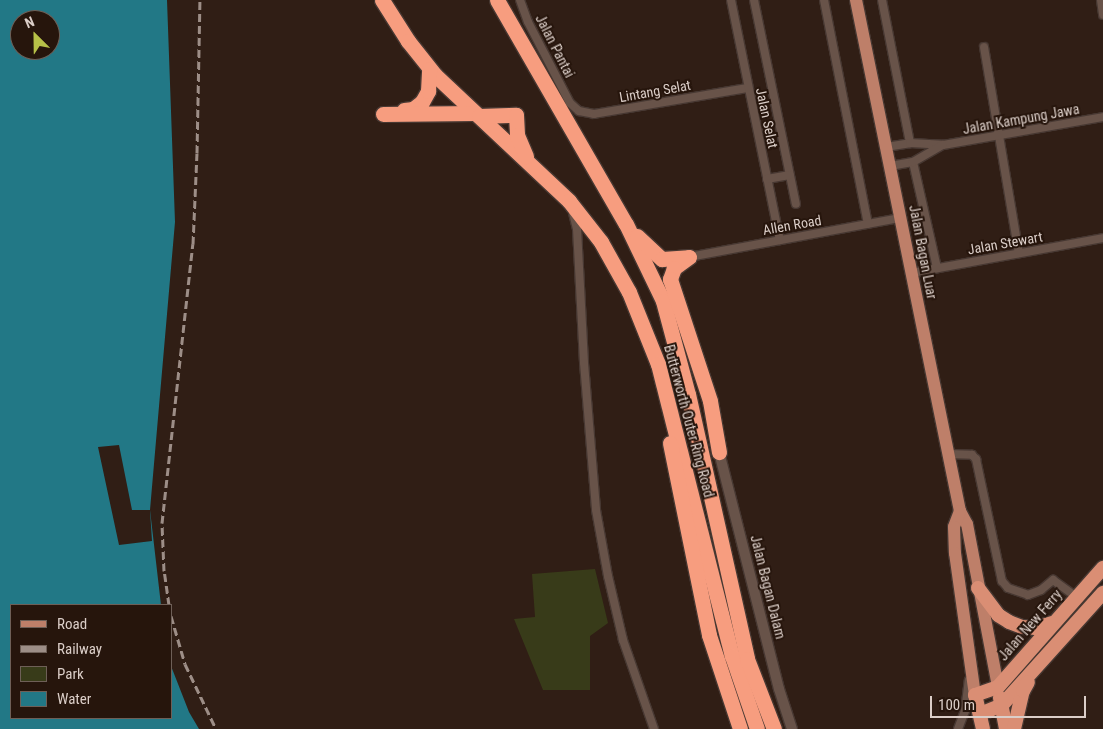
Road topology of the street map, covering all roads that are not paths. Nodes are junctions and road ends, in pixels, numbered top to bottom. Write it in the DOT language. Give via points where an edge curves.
graph roads {
  1 [pos="382,0"];
  2 [pos="497,0"];
  3 [pos="520,0"];
  4 [pos="731,0"];
  5 [pos="754,0"];
  6 [pos="824,0"];
  7 [pos="856,0"];
  8 [pos="882,0"];
  9 [pos="1100,0"];
  10 [pos="1103,15"];
  11 [pos="984,48"];
  12 [pos="429,69"];
  13 [pos="748,88"];
  14 [pos="570,102"];
  15 [pos="477,115"];
  16 [pos="1103,117"];
  17 [pos="999,135"];
  18 [pos="910,143"];
  19 [pos="943,145"];
  20 [pos="886,147"];
  21 [pos="529,162"];
  22 [pos="913,162"];
  23 [pos="890,166"];
  24 [pos="790,175"];
  25 [pos="767,179"];
  26 [pos="569,202"];
  27 [pos="796,204"];
  28 [pos="900,218"];
  29 [pos="626,224"];
  30 [pos="868,224"];
  31 [pos="1103,238"];
  32 [pos="780,240"];
  33 [pos="1019,253"];
  34 [pos="689,257"];
  35 [pos="936,268"];
  36 [pos="912,273"];
  37 [pos="662,301"];
  38 [pos="664,385"];
  39 [pos="719,452"];
  40 [pos="948,454"];
  41 [pos="960,511"];
  42 [pos="1103,568"];
  43 [pos="978,588"];
  44 [pos="1103,593"];
  45 [pos="1076,597"];
  46 [pos="1053,623"];
  47 [pos="736,644"];
  48 [pos="971,665"];
  49 [pos="1036,668"];
  50 [pos="998,687"];
  51 [pos="975,695"];
  52 [pos="1002,705"];
  53 [pos="980,714"];
  54 [pos="654,729"];
  55 [pos="740,729"];
  56 [pos="757,729"];
  57 [pos="774,729"];
  58 [pos="792,729"];
  59 [pos="958,729"];
  60 [pos="983,729"];
  61 [pos="1006,729"];
  62 [pos="1014,729"];
  1 -- 12 [label="highway, Butterworth Outer Ring Road"];
  2 -- 29 [label="highway, Butterworth Outer Ring Road"];
  3 -- 14 [label="street, Jalan Pantai" via="528,22"];
  4 -- 13 [label="street, Jalan Selat"];
  5 -- 24 [label="street"];
  6 -- 30 [label="street"];
  7 -- 20 [label="main road, Jalan Bagan Luar"];
  8 -- 18 [label="street"];
  9 -- 10 [label="street"];
  11 -- 17 [label="street"];
  12 -- 15 [label="highway, Butterworth Outer Ring Road"];
  12 -- 15 [label="highway" via="428,91 422,102 413,109 383,114"];
  13 -- 14 [label="street, Lintang Selat" via="594,114 579,111"];
  13 -- 25 [label="street, Jalan Selat"];
  15 -- 21 [label="highway, Butterworth Outer Ring Road"];
  15 -- 21 [label="highway" via="516,115 519,144"];
  16 -- 17 [label="street, Jalan Kampung Jawa"];
  17 -- 19 [label="street, Jalan Kampung Jawa"];
  17 -- 33 [label="street"];
  18 -- 19 [label="street, Jalan Kampung Jawa"];
  18 -- 20 [label="street, Jalan Kampung Jawa"];
  19 -- 22 [label="street, Jalan Kampung Jawa"];
  20 -- 23 [label="main road, Jalan Bagan Luar"];
  21 -- 26 [label="highway, Butterworth Outer Ring Road"];
  22 -- 23 [label="street, Jalan Kampung Jawa"];
  22 -- 35 [label="street"];
  23 -- 28 [label="main road, Jalan Bagan Luar"];
  24 -- 25 [label="street"];
  24 -- 27 [label="street"];
  25 -- 32 [label="street, Jalan Selat"];
  26 -- 38 [label="highway, Butterworth Outer Ring Road" via="601,242 629,292"];
  26 -- 54 [label="street" via="577,229 596,510 623,640"];
  28 -- 30 [label="street, Allen Road"];
  28 -- 36 [label="main road, Jalan Bagan Luar"];
  29 -- 34 [label="highway" via="656,256 667,259"];
  29 -- 37 [label="highway, Butterworth Outer Ring Road"];
  30 -- 32 [label="street, Allen Road"];
  31 -- 33 [label="street, Jalan Stewart"];
  32 -- 34 [label="street, Allen Road"];
  33 -- 35 [label="street, Jalan Stewart"];
  34 -- 39 [label="highway" via="674,268 670,279 705,384"];
  35 -- 36 [label="street, Jalan Stewart"];
  36 -- 40 [label="main road, Jalan Bagan Luar"];
  37 -- 39 [label="highway" via="686,353"];
  37 -- 47 [label="highway, Butterworth Outer Ring Road" via="686,385"];
  38 -- 47 [label="highway, Butterworth Outer Ring Road"];
  38 -- 55 [label="highway" via="677,487 708,635"];
  39 -- 58 [label="street, Jalan Bagan Dalam"];
  40 -- 41 [label="main road, Jalan Bagan Luar"];
  40 -- 45 [label="street" via="972,455 976,459 1002,581 1008,588 1028,595 1042,590 1053,580"];
  41 -- 43 [label="main road, Jalan Bagan Luar" via="967,524"];
  41 -- 48 [label="main road, Jalan Bagan Luar" via="954,527 955,554"];
  42 -- 45 [label="highway, Jalan New Ferry"];
  43 -- 46 [label="highway" via="998,615 1009,622 1036,628"];
  43 -- 50 [label="main road, Jalan Bagan Luar"];
  44 -- 49 [label="highway"];
  45 -- 46 [label="highway, Jalan New Ferry"];
  46 -- 50 [label="highway, Jalan New Ferry"];
  47 -- 56 [label="highway, Butterworth Outer Ring Road" via="742,689"];
  47 -- 57 [label="highway, Butterworth Outer Ring Road"];
  48 -- 51 [label="main road, Jalan Bagan Luar"];
  48 -- 59 [label="street" via="965,711"];
  49 -- 52 [label="highway"];
  49 -- 62 [label="highway" via="1023,691"];
  50 -- 51 [label="highway"];
  50 -- 52 [label="highway"];
  51 -- 53 [label="highway"];
  52 -- 53 [label="highway"];
  52 -- 61 [label="highway"];
  53 -- 60 [label="highway"];
}
